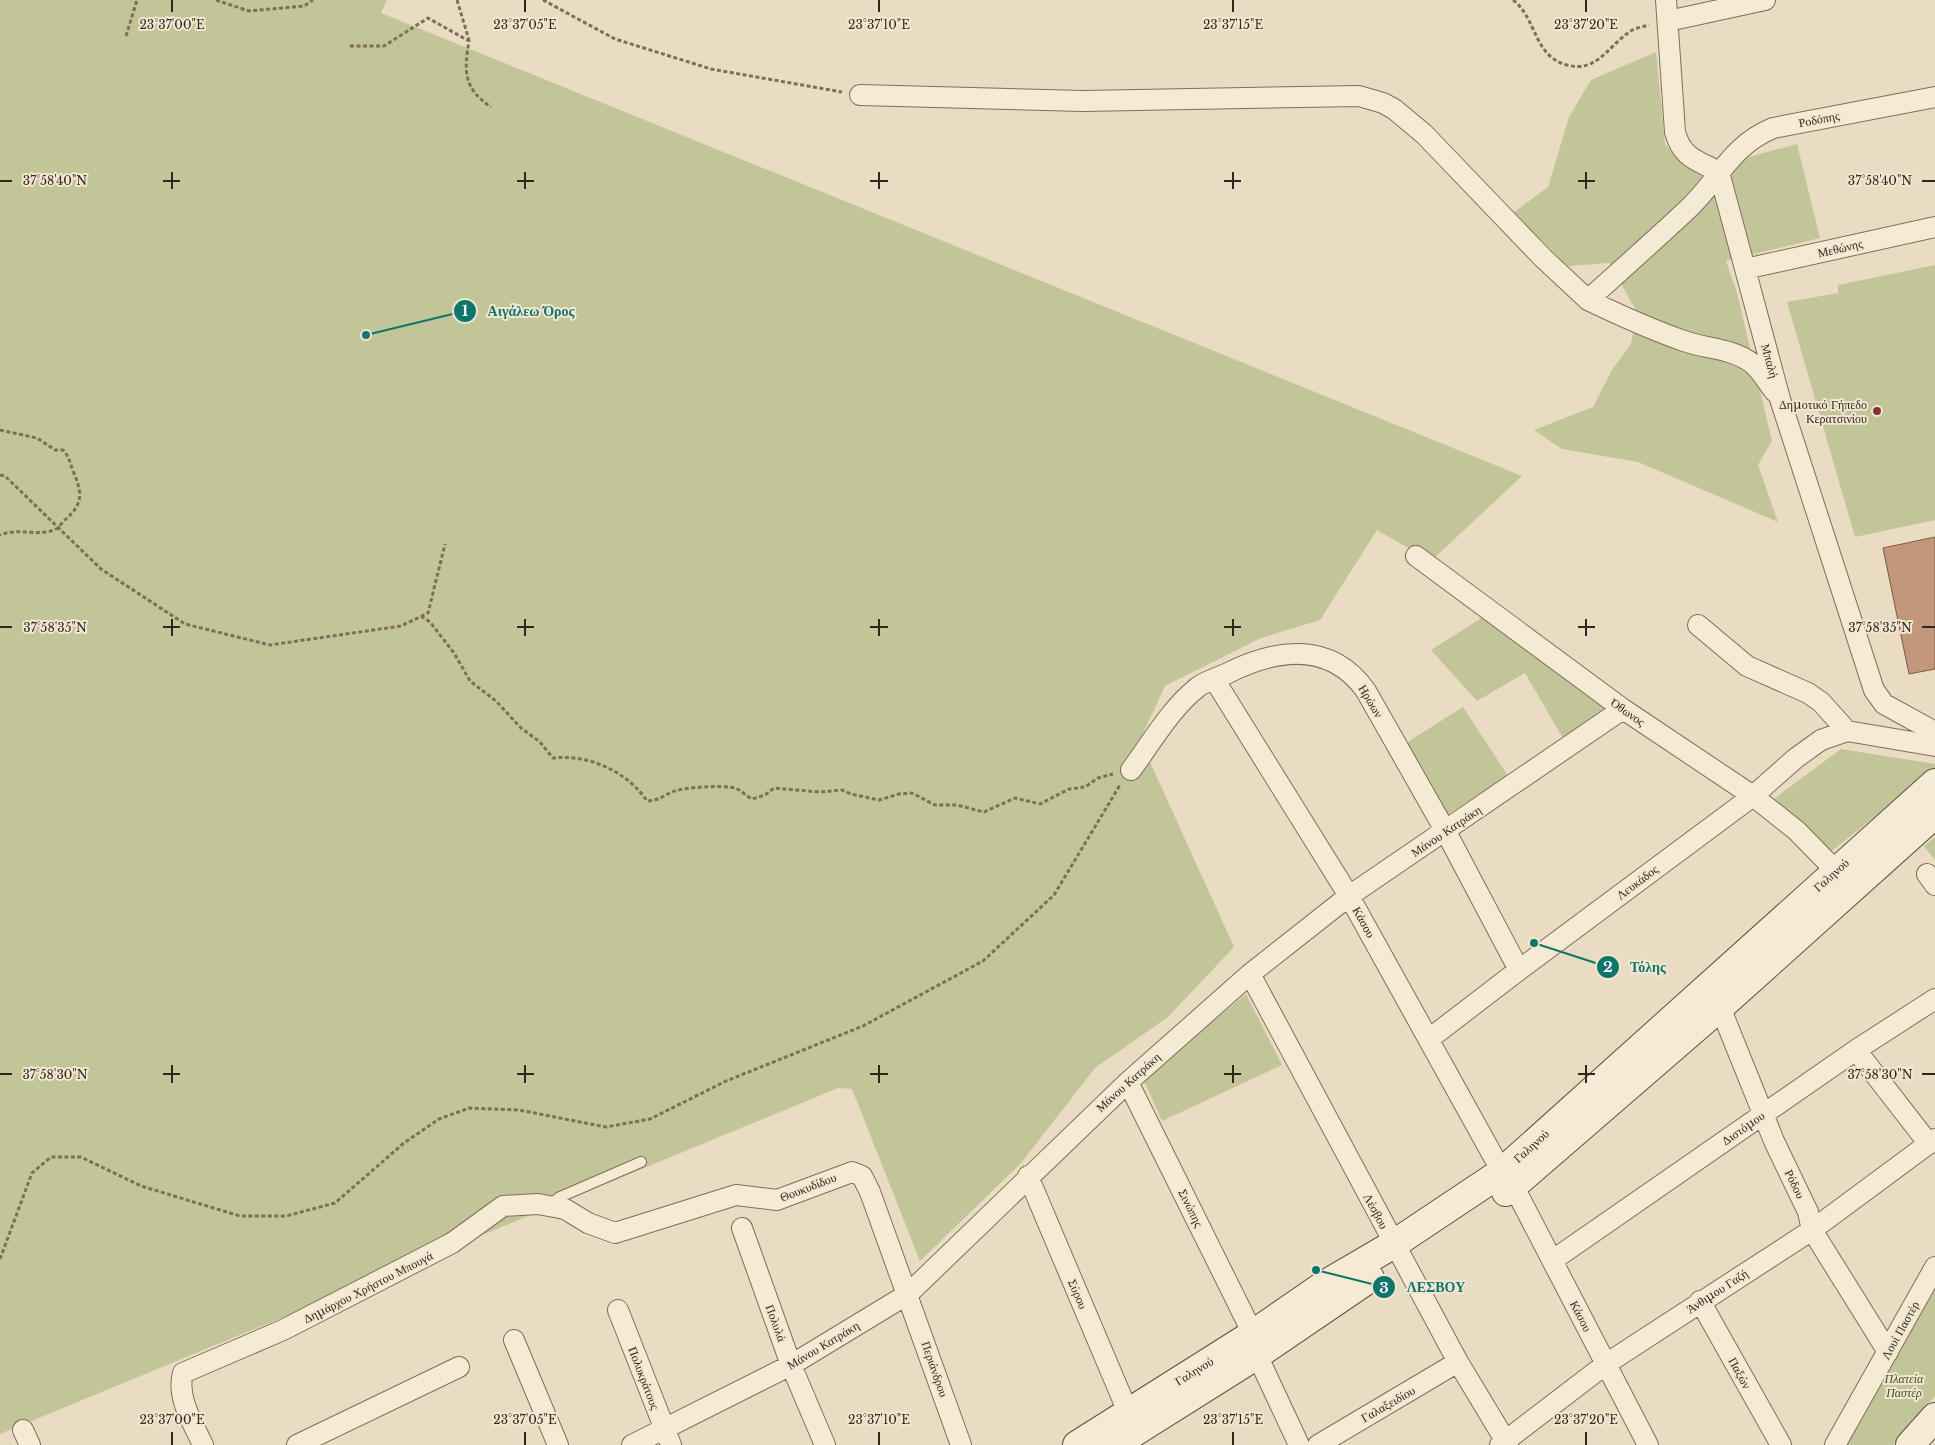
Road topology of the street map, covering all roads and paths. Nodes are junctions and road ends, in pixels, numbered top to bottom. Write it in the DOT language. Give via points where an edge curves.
graph roads {
  1 [pos="137,0"];
  2 [pos="216,0"];
  3 [pos="314,0"];
  4 [pos="457,0"];
  5 [pos="543,0"];
  6 [pos="1513,0"];
  7 [pos="1666,0"];
  8 [pos="1765,0"];
  9 [pos="1668,21"];
  10 [pos="126,36"];
  11 [pos="469,41"];
  12 [pos="350,46"];
  13 [pos="860,95"];
  14 [pos="1935,97"];
  15 [pos="491,107"];
  16 [pos="1719,172"];
  17 [pos="1935,227"];
  18 [pos="1745,269"];
  19 [pos="1588,300"];
  20 [pos="1780,399"];
  21 [pos="0,430"];
  22 [pos="0,475"];
  23 [pos="58,528"];
  24 [pos="0,535"];
  25 [pos="445,544"];
  26 [pos="1416,556"];
  27 [pos="421,616"];
  28 [pos="1698,625"];
  29 [pos="1214,679"];
  30 [pos="1623,709"];
  31 [pos="1847,731"];
  32 [pos="1935,732"];
  33 [pos="1935,746"];
  34 [pos="1130,772"];
  35 [pos="1935,783"];
  36 [pos="1753,796"];
  37 [pos="1935,814"];
  38 [pos="1446,832"];
  39 [pos="1836,871"];
  40 [pos="1349,896"];
  41 [pos="1519,970"];
  42 [pos="1250,974"];
  43 [pos="1935,999"];
  44 [pos="1720,1007"];
  45 [pos="1429,1040"];
  46 [pos="1856,1050"];
  47 [pos="1128,1082"];
  48 [pos="1763,1114"];
  49 [pos="1932,1142"];
  50 [pos="640,1162"];
  51 [pos="1028,1176"];
  52 [pos="1508,1179"];
  53 [pos="549,1206"];
  54 [pos="742,1228"];
  55 [pos="1812,1230"];
  56 [pos="1398,1250"];
  57 [pos="0,1259"];
  58 [pos="1553,1260"];
  59 [pos="1935,1267"];
  60 [pos="908,1294"];
  61 [pos="1700,1301"];
  62 [pos="618,1310"];
  63 [pos="514,1340"];
  64 [pos="1255,1344"];
  65 [pos="1888,1352"];
  66 [pos="1458,1362"];
  67 [pos="1606,1364"];
  68 [pos="791,1365"];
  69 [pos="459,1367"];
  70 [pos="1935,1417"];
  71 [pos="1128,1434"];
  72 [pos="667,1437"];
  73 [pos="1504,1443"];
  74 [pos="203,1445"];
  75 [pos="297,1445"];
  76 [pos="558,1445"];
  77 [pos="632,1445"];
  78 [pos="825,1445"];
  79 [pos="961,1445"];
  80 [pos="1077,1445"];
  81 [pos="1299,1445"];
  82 [pos="1318,1445"];
  83 [pos="1648,1445"];
  84 [pos="1780,1445"];
  85 [pos="1835,1445"];
  86 [pos="1910,1445"];
  1 -- 10 [label="path"];
  2 -- 3 [label="path" via="249,11 304,6"];
  4 -- 11 [label="path"];
  5 -- 13 [label="path" via="615,39 711,69"];
  6 -- 9 [label="path" via="1521,8 1546,54 1572,67 1600,60 1628,32 1638,27"];
  7 -- 9 [label="street"];
  8 -- 9 [label="street"];
  9 -- 16 [label="street" via="1678,144 1686,155"];
  11 -- 12 [label="path" via="428,18 384,46"];
  11 -- 15 [label="path" via="465,68 476,97"];
  13 -- 19 [label="street" via="1083,101 1350,96 1372,99 1394,109 1424,134"];
  14 -- 16 [label="street, Ροδόπης" via="1773,128 1752,137"];
  16 -- 18 [label="street, Μπαλή"];
  16 -- 19 [label="street, Ροδόπης" via="1690,208"];
  17 -- 18 [label="street, Μεθώνης"];
  18 -- 20 [label="street, Μπαλή"];
  19 -- 20 [label="street" via="1645,327 1687,342 1719,348 1753,364"];
  20 -- 32 [label="street, Μπαλή" via="1874,690 1884,704"];
  21 -- 23 [label="path" via="37,438 68,455 80,494 77,507"];
  22 -- 23 [label="path" via="5,476"];
  23 -- 24 [label="path" via="42,532 15,530"];
  23 -- 27 [label="path" via="101,569 185,624 270,645 401,626"];
  25 -- 27 [label="path" via="428,613"];
  26 -- 30 [label="street, Όθωνος"];
  27 -- 34 [label="path" via="430,622 454,653 470,681 496,701 553,758 588,759 602,764 625,779 647,801 658,800 671,792 715,785 734,788 752,798 765,795 774,788 819,792 842,790 879,800 912,793 935,805 957,805 984,812 1015,798 1040,804 1069,789 1085,787 1098,778"];
  28 -- 31 [label="street" via="1747,666 1808,693"];
  29 -- 34 [label="street, Ηρώων" via="1184,699"];
  29 -- 38 [label="street, Ηρώων" via="1240,667 1292,653 1341,664 1356,676 1366,691"];
  29 -- 40 [label="street, Κάσου"];
  30 -- 36 [label="street, Όθωνος"];
  30 -- 38 [label="street, Μάνου Κατράκη"];
  31 -- 33 [label="street, Λευκάδος"];
  31 -- 36 [label="street, Λευκάδος" via="1821,740"];
  34 -- 57 [label="path" via="1054,895 983,961 863,1026 726,1081 650,1119 606,1127 518,1110 469,1108 439,1119 404,1143 336,1203 286,1216 240,1216 141,1186 81,1156 51,1156 32,1173"];
  35 -- 39 [label="street, Γαληνού"];
  36 -- 39 [label="street, Όθωνος" via="1797,831"];
  36 -- 41 [label="street, Λευκάδος"];
  37 -- 44 [label="street, Γαληνού"];
  38 -- 40 [label="street, Μάνου Κατράκη"];
  38 -- 41 [label="street, Ηρώων"];
  39 -- 52 [label="street, Γαληνού"];
  40 -- 42 [label="street, Μάνου Κατράκη"];
  40 -- 45 [label="street, Κάσου"];
  41 -- 45 [label="street, Λευκάδος"];
  42 -- 47 [label="street, Μάνου Κατράκη"];
  42 -- 56 [label="street, Λέσβου"];
  43 -- 46 [label="street, Διστόμου"];
  44 -- 48 [label="street, Ρόδου"];
  44 -- 52 [label="street, Γαληνού"];
  45 -- 52 [label="street, Κάσου"];
  46 -- 48 [label="street, Διστόμου"];
  46 -- 49 [label="street"];
  47 -- 51 [label="street, Μάνου Κατράκη"];
  47 -- 64 [label="street, Σινώπης"];
  48 -- 55 [label="street, Ρόδου" via="1808,1212"];
  48 -- 58 [label="street, Διστόμου"];
  49 -- 55 [label="street, Άνθιμου Γαζή"];
  50 -- 53 [label="lane" via="560,1197"];
  51 -- 60 [label="street, Μάνου Κατράκη"];
  51 -- 71 [label="street, Σύρου"];
  52 -- 56 [label="street, Γαληνού"];
  52 -- 58 [label="street, Κάσου"];
  53 -- 60 [label="street, Θουκυδίδου" via="565,1209 588,1224 614,1233 736,1195 776,1200 852,1172 862,1176 870,1192"];
  53 -- 74 [label="street, Δημάρχου Χρήστου Μπουγά" via="503,1206 452,1243 283,1330 183,1373 181,1394"];
  54 -- 68 [label="street, Πολυλά"];
  55 -- 61 [label="street, Άνθιμου Γαζή"];
  55 -- 65 [label="street, Ρόδου"];
  56 -- 64 [label="street, Γαληνού" via="1324,1285"];
  56 -- 66 [label="street, Λέσβου"];
  58 -- 67 [label="street, Κάσου"];
  59 -- 65 [label="street, Λουί Παστέρ"];
  60 -- 68 [label="street, Μάνου Κατράκη"];
  60 -- 79 [label="street, Περιάνδρου"];
  61 -- 67 [label="street, Άνθιμου Γαζή"];
  61 -- 84 [label="street, Παξών"];
  62 -- 72 [label="street, Πολυκράτους"];
  63 -- 76 [label="street"];
  64 -- 71 [label="street, Γαληνού"];
  64 -- 81 [label="street, Σινώπης"];
  65 -- 85 [label="street, Λουί Παστέρ"];
  66 -- 73 [label="street, Λέσβου"];
  66 -- 82 [label="street, Γαλαξειδίου"];
  67 -- 73 [label="street, Άνθιμου Γαζή"];
  67 -- 83 [label="street, Κάσου"];
  68 -- 72 [label="street, Μάνου Κατράκη"];
  68 -- 78 [label="street, Πολυλά"];
  69 -- 75 [label="street"];
  70 -- 86 [label="street"];
  71 -- 80 [label="street, Γαληνού"];
  72 -- 77 [label="street, Μάνου Κατράκη"];
}
